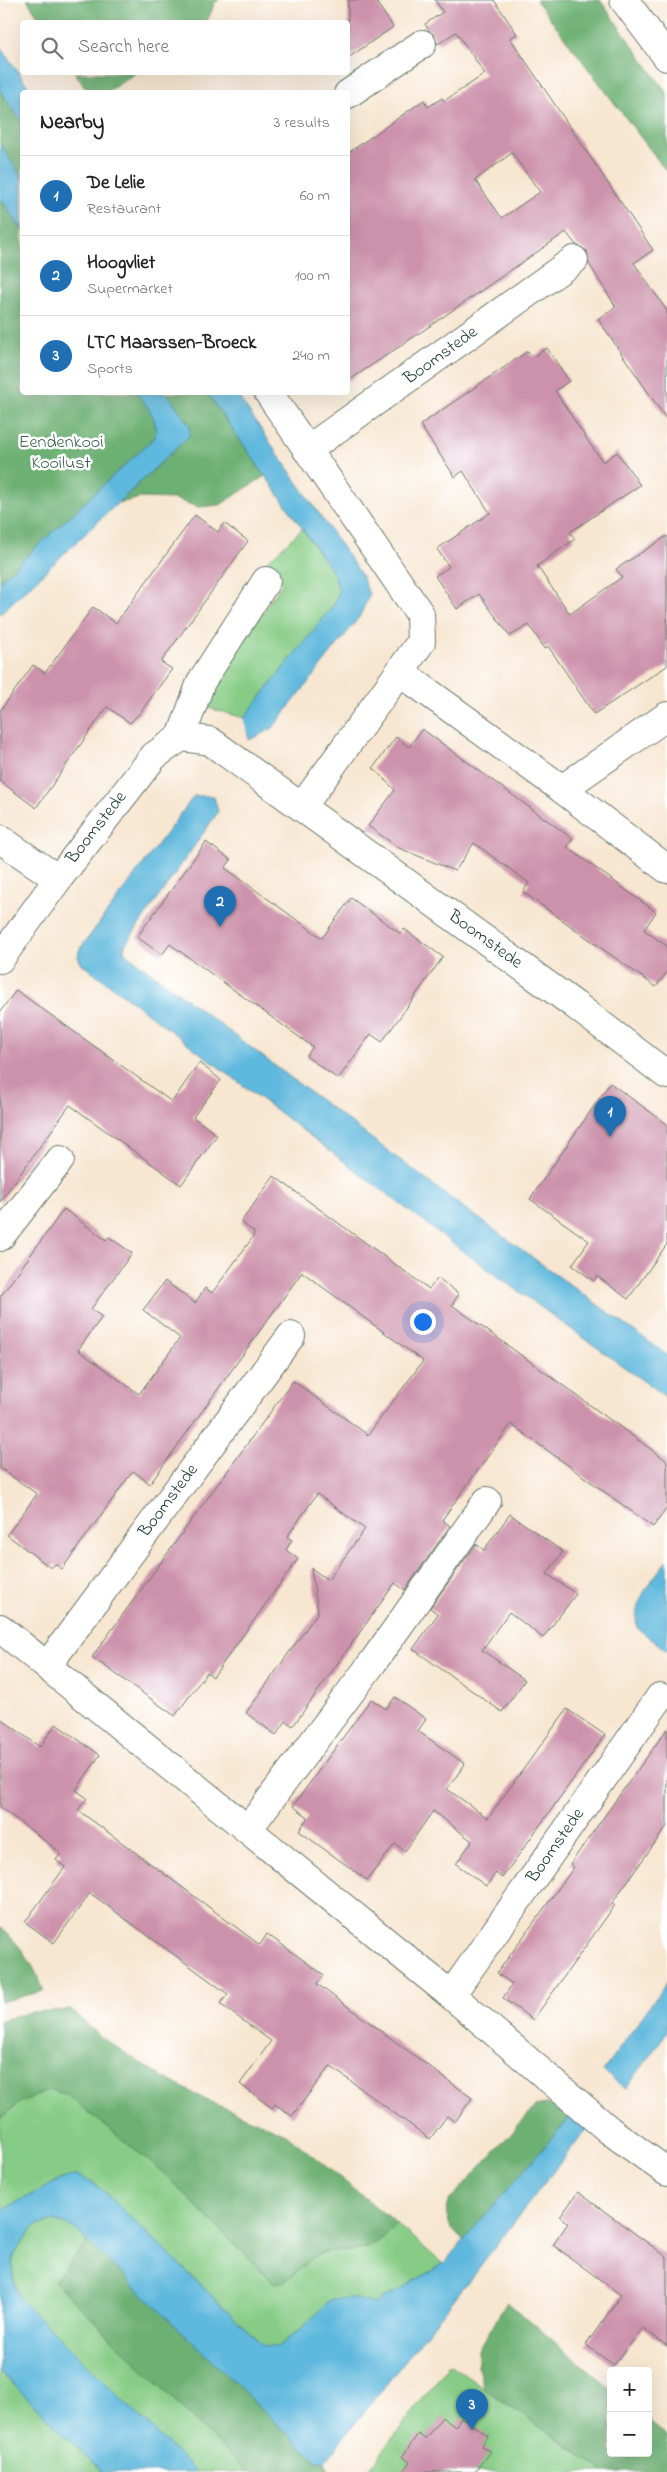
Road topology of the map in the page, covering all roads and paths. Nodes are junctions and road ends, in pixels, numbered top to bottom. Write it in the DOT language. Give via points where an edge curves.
graph roads {
  1 [pos="624,0"];
  2 [pos="422,44"];
  3 [pos="667,57"];
  4 [pos="350,93"];
  5 [pos="574,260"];
  6 [pos="270,395"];
  7 [pos="307,450"];
  8 [pos="266,581"];
  9 [pos="400,672"];
  10 [pos="667,716"];
  11 [pos="181,738"];
  12 [pos="562,789"];
  13 [pos="302,807"];
  14 [pos="0,839"];
  15 [pos="667,869"];
  16 [pos="58,879"];
  17 [pos="0,959"];
  18 [pos="667,1075"];
  19 [pos="60,1160"];
  20 [pos="0,1237"];
  21 [pos="291,1336"];
  22 [pos="487,1500"];
  23 [pos="0,1628"];
  24 [pos="46,1666"];
  25 [pos="660,1697"];
  26 [pos="248,1829"];
  27 [pos="451,1995"];
  28 [pos="667,2172"];
  1 -- 3 [label="street"];
  2 -- 4 [label="street"];
  5 -- 7 [label="street, Boomstede"];
  6 -- 7 [label="street"];
  7 -- 9 [label="street" via="420,614 421,642"];
  8 -- 11 [label="street" via="201,682"];
  9 -- 12 [label="street"];
  9 -- 13 [label="street"];
  10 -- 12 [label="street"];
  11 -- 13 [label="street, Boomstede" via="210,741"];
  11 -- 16 [label="street, Boomstede" via="154,756"];
  12 -- 15 [label="street"];
  13 -- 18 [label="street, Boomstede"];
  14 -- 16 [label="street, Boomstede"];
  16 -- 17 [label="street, Boomstede"];
  19 -- 20 [label="street"];
  21 -- 24 [label="street, Boomstede"];
  22 -- 26 [label="street" via="373,1662"];
  23 -- 24 [label="street"];
  24 -- 26 [label="street"];
  25 -- 27 [label="street, Boomstede"];
  26 -- 27 [label="street"];
  27 -- 28 [label="street" via="609,2130"];
}
